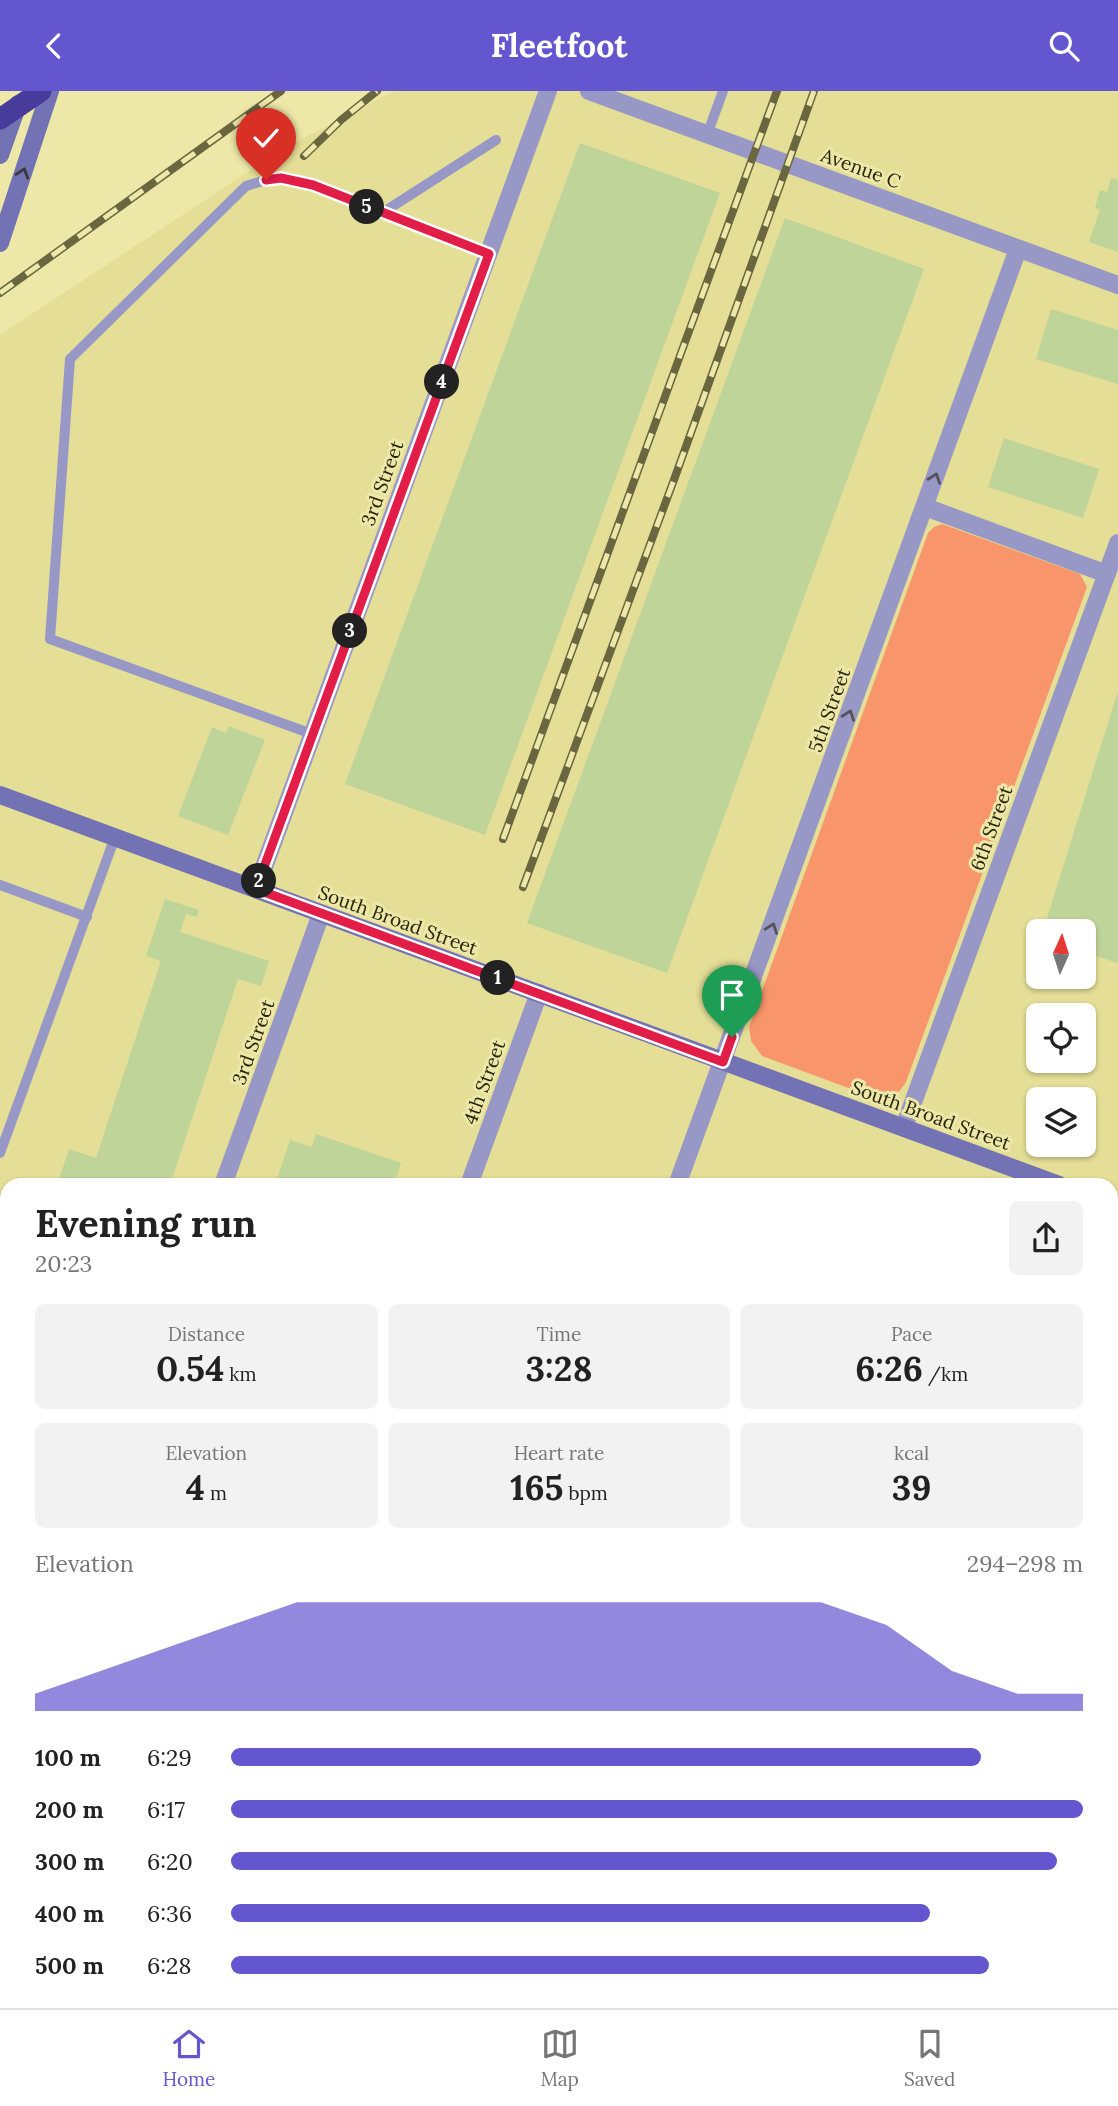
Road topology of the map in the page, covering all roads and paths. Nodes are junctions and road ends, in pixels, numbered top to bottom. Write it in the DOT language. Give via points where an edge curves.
graph roads {
  1 [pos="41,91"];
  2 [pos="50,91"];
  3 [pos="548,91"];
  4 [pos="589,91"];
  5 [pos="723,91"];
  6 [pos="13,106"];
  7 [pos="707,135"];
  8 [pos="496,140"];
  9 [pos="0,155"];
  10 [pos="382,213"];
  11 [pos="1,240"];
  12 [pos="1018,249"];
  13 [pos="489,254"];
  14 [pos="1118,285"];
  15 [pos="925,507"];
  16 [pos="1118,543"];
  17 [pos="1107,574"];
  18 [pos="312,734"];
  19 [pos="0,795"];
  20 [pos="115,837"];
  21 [pos="0,885"];
  22 [pos="256,889"];
  23 [pos="321,914"];
  24 [pos="87,917"];
  25 [pos="539,993"];
  26 [pos="723,1062"];
  27 [pos="904,1127"];
  28 [pos="0,1153"];
  29 [pos="226,1178"];
  30 [pos="472,1178"];
  31 [pos="680,1178"];
  32 [pos="1040,1178"];
  1 -- 6 [label="highway"];
  11 -- 2 [label="street, one-way"];
  3 -- 13 [label="street, 3rd Street"];
  4 -- 7 [label="street, Avenue C"];
  5 -- 7 [label="lane"];
  6 -- 9 [label="street"];
  7 -- 12 [label="street, Avenue C"];
  8 -- 10 [label="lane"];
  10 -- 13 [label="lane"];
  10 -- 18 [label="lane" via="313,185 281,178 246,186 70,359 50,639"];
  12 -- 14 [label="street, Avenue C"];
  15 -- 12 [label="street, 5th Street, one-way"];
  13 -- 18 [label="street, 3rd Street"];
  15 -- 17 [label="street"];
  26 -- 15 [label="street, 5th Street, one-way"];
  16 -- 17 [label="street, 6th Street"];
  17 -- 27 [label="street, 6th Street"];
  18 -- 22 [label="street, 3rd Street"];
  19 -- 20 [label="street, South Broad Street"];
  20 -- 22 [label="street, South Broad Street"];
  20 -- 24 [label="lane"];
  21 -- 24 [label="lane"];
  22 -- 23 [label="street, South Broad Street"];
  23 -- 25 [label="street, South Broad Street"];
  23 -- 29 [label="street, 3rd Street"];
  24 -- 28 [label="lane"];
  25 -- 26 [label="street, South Broad Street"];
  25 -- 30 [label="street, 4th Street"];
  26 -- 27 [label="street, South Broad Street"];
  26 -- 31 [label="street, 5th Street"];
  27 -- 32 [label="street, South Broad Street"];
}
